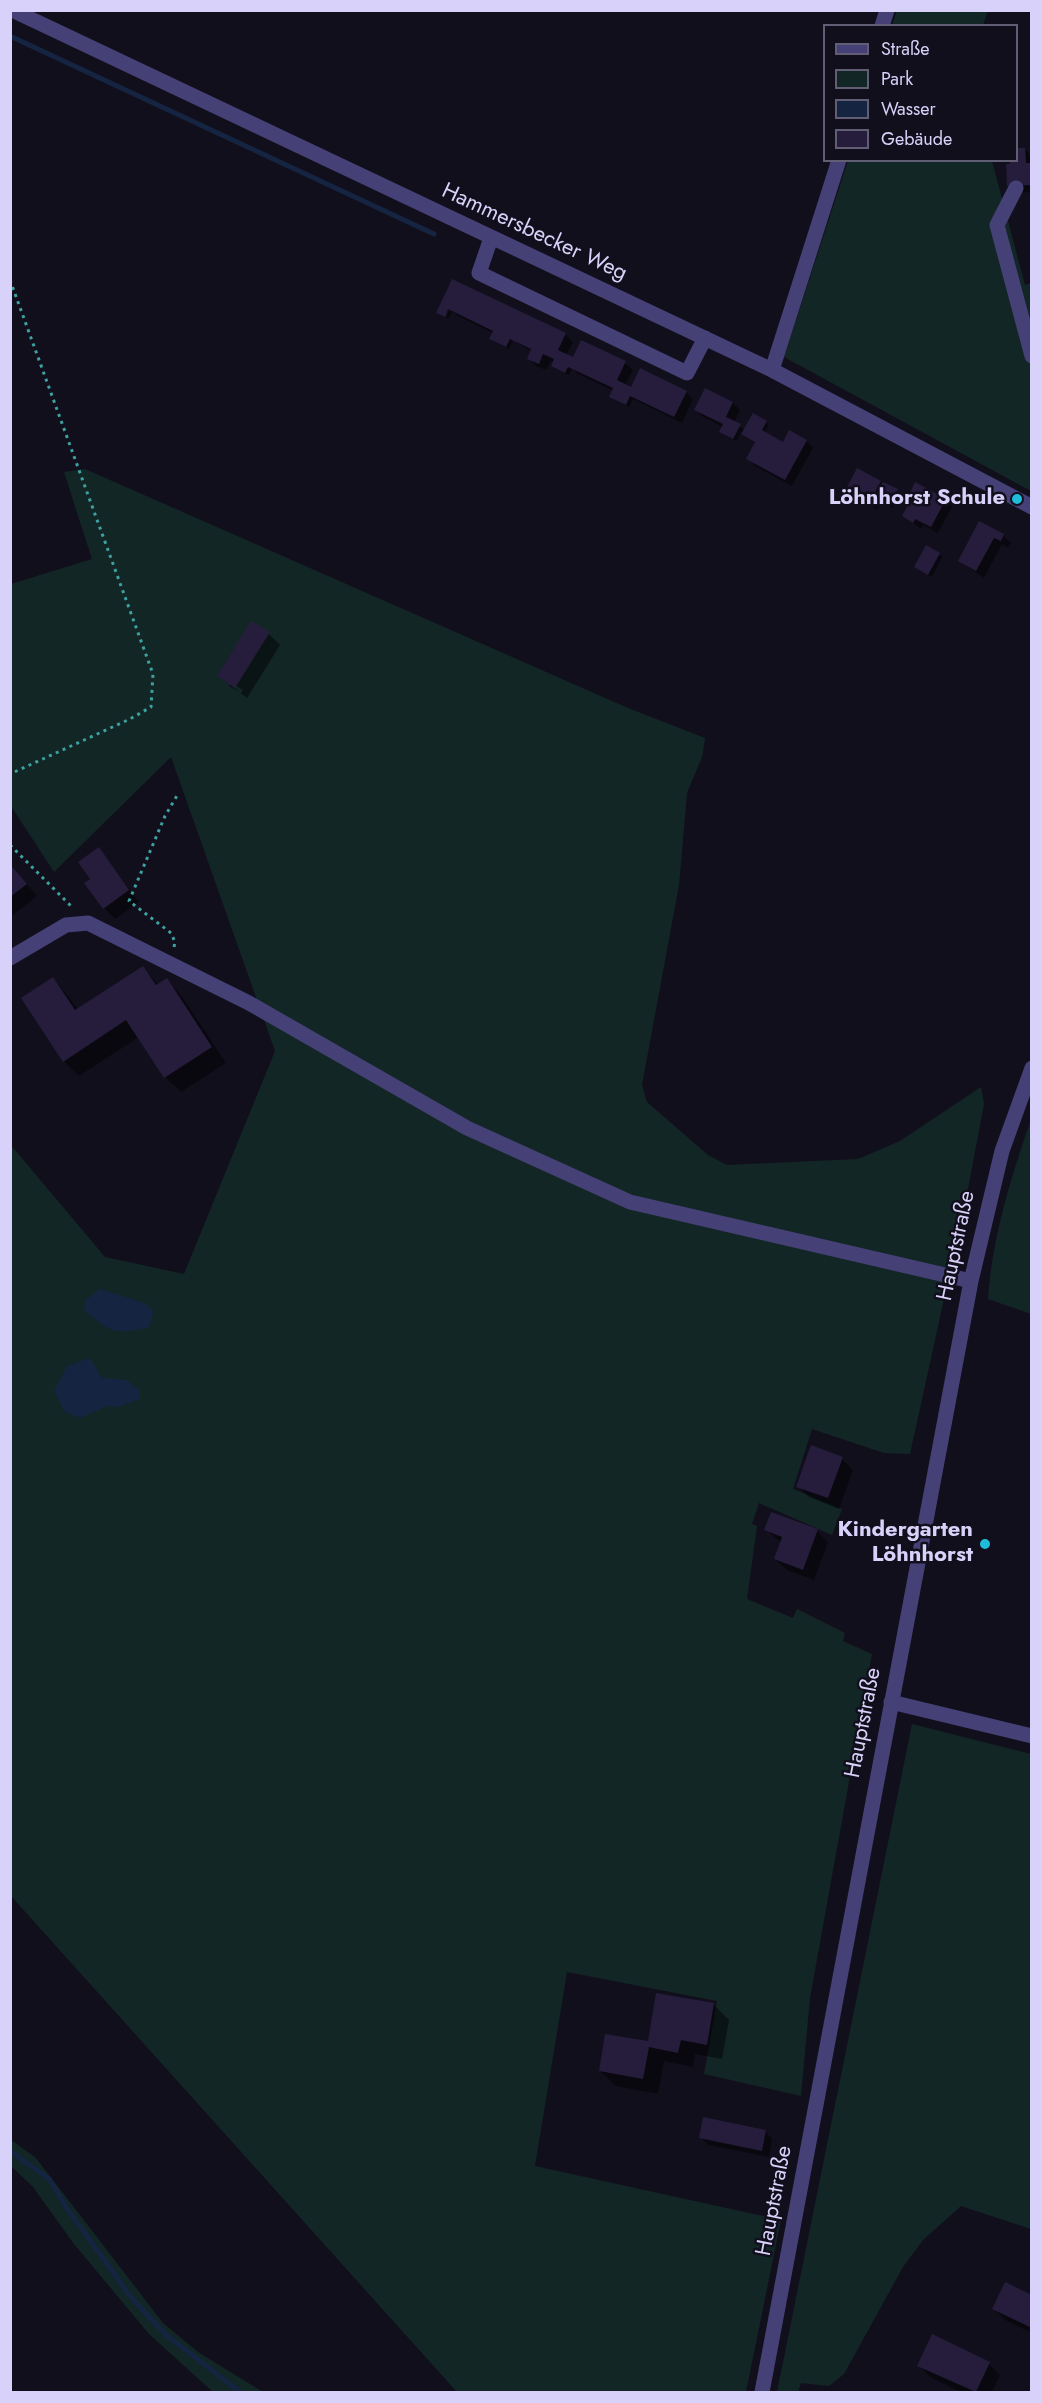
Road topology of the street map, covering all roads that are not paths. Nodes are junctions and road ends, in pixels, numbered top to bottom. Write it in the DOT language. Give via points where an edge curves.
graph roads {
  1 [pos="12,10"];
  2 [pos="838,162"];
  3 [pos="1016,188"];
  4 [pos="491,238"];
  5 [pos="705,338"];
  6 [pos="1032,356"];
  7 [pos="772,370"];
  8 [pos="1032,507"];
  9 [pos="10,958"];
  10 [pos="1032,1068"];
  11 [pos="971,1281"];
  12 [pos="891,1702"];
  13 [pos="1032,1736"];
  14 [pos="762,2392"];
  1 -- 4 [label="street, Hammersbecker Weg"];
  2 -- 7 [label="street"];
  3 -- 6 [label="street" via="997,225"];
  4 -- 5 [label="street, Hammersbecker Weg"];
  4 -- 5 [label="street" via="479,273 687,373"];
  5 -- 7 [label="street, Hammersbecker Weg"];
  7 -- 8 [label="street, Hammersbecker Weg"];
  9 -- 11 [label="street" via="66,925 88,923 249,1003 467,1128 630,1202"];
  10 -- 11 [label="street, Hauptstraße" via="1002,1151"];
  11 -- 12 [label="street, Hauptstraße"];
  12 -- 13 [label="street"];
  12 -- 14 [label="street, Hauptstraße"];
}
